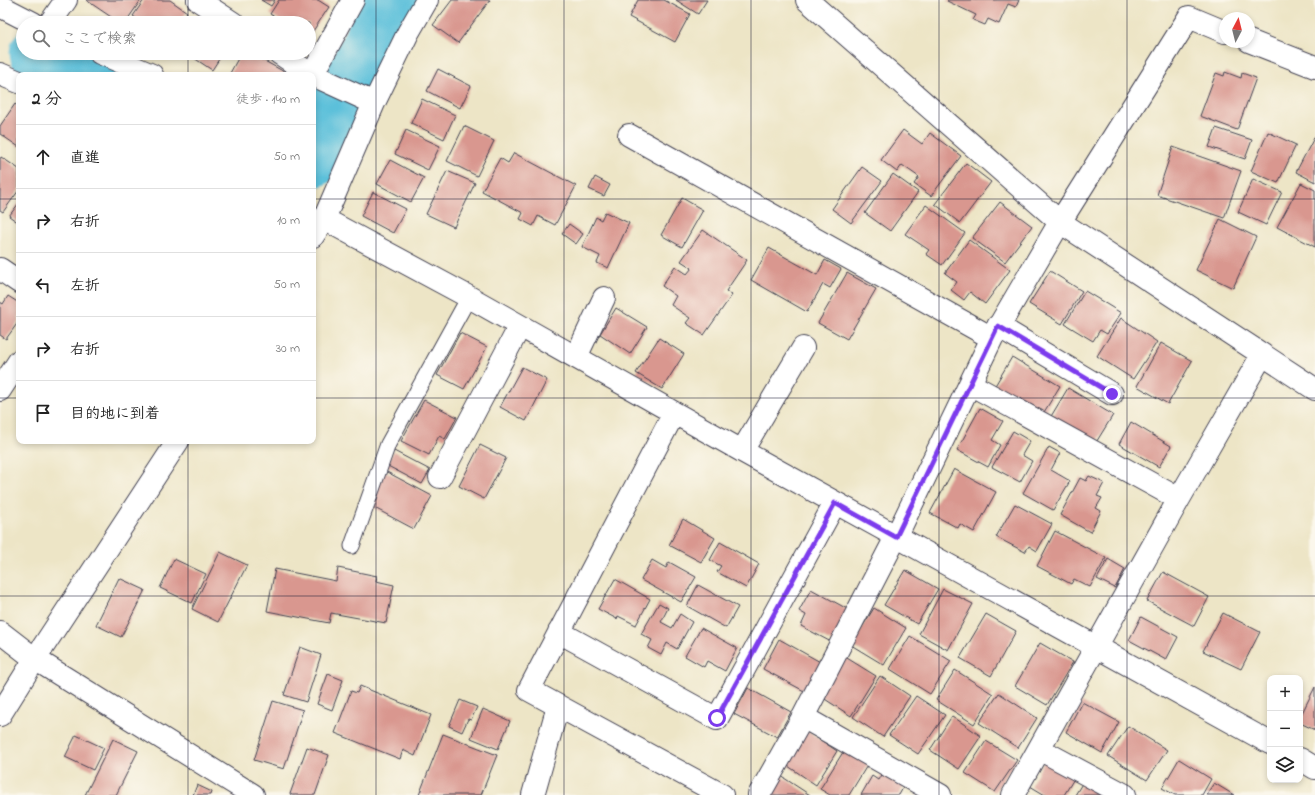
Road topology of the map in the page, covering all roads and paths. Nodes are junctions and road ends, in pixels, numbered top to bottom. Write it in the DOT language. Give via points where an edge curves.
graph roads {
  1 [pos="66,0"];
  2 [pos="198,0"];
  3 [pos="353,0"];
  4 [pos="427,0"];
  5 [pos="807,0"];
  6 [pos="0,6"];
  7 [pos="19,16"];
  8 [pos="55,16"];
  9 [pos="222,16"];
  10 [pos="1219,30"];
  11 [pos="1255,43"];
  12 [pos="117,60"];
  13 [pos="289,60"];
  14 [pos="1315,67"];
  15 [pos="145,72"];
  16 [pos="307,72"];
  17 [pos="314,72"];
  18 [pos="0,74"];
  19 [pos="316,76"];
  20 [pos="16,81"];
  21 [pos="367,100"];
  22 [pos="629,135"];
  23 [pos="1060,222"];
  24 [pos="319,227"];
  25 [pos="0,269"];
  26 [pos="16,280"];
  27 [pos="469,297"];
  28 [pos="604,298"];
  29 [pos="520,326"];
  30 [pos="995,332"];
  31 [pos="803,348"];
  32 [pos="1262,355"];
  33 [pos="576,357"];
  34 [pos="16,366"];
  35 [pos="970,384"];
  36 [pos="1315,389"];
  37 [pos="0,390"];
  38 [pos="1112,394"];
  39 [pos="674,414"];
  40 [pos="176,444"];
  41 [pos="742,451"];
  42 [pos="440,478"];
  43 [pos="1179,499"];
  44 [pos="835,503"];
  45 [pos="896,537"];
  46 [pos="352,546"];
  47 [pos="0,632"];
  48 [pos="560,632"];
  49 [pos="1096,646"];
  50 [pos="35,659"];
  51 [pos="558,706"];
  52 [pos="0,715"];
  53 [pos="803,717"];
  54 [pos="1267,741"];
  55 [pos="1039,749"];
  56 [pos="1303,761"];
  57 [pos="1315,768"];
  58 [pos="253,795"];
  59 [pos="533,795"];
  60 [pos="722,795"];
  61 [pos="759,795"];
  62 [pos="940,795"];
  63 [pos="1013,795"];
  64 [pos="1125,795"];
  1 -- 8 [label="street"];
  2 -- 9 [label="street"];
  3 -- 17 [label="street"];
  4 -- 21 [label="street"];
  5 -- 23 [label="street"];
  6 -- 7 [label="street"];
  10 -- 23 [label="street" via="1189,17"];
  11 -- 14 [label="street"];
  12 -- 15 [label="street"];
  13 -- 16 [label="street"];
  18 -- 20 [label="street"];
  19 -- 21 [label="street"];
  21 -- 24 [label="street"];
  22 -- 30 [label="street"];
  23 -- 30 [label="street"];
  23 -- 32 [label="street"];
  24 -- 27 [label="street"];
  25 -- 26 [label="street"];
  27 -- 29 [label="street"];
  27 -- 46 [label="lane" via="388,444"];
  28 -- 33 [label="street"];
  29 -- 33 [label="street"];
  29 -- 42 [label="street"];
  30 -- 35 [label="street"];
  30 -- 38 [label="street"];
  31 -- 41 [label="street"];
  32 -- 36 [label="street"];
  32 -- 43 [label="street"];
  33 -- 39 [label="street"];
  34 -- 37 [label="street"];
  35 -- 43 [label="street"];
  35 -- 45 [label="street"];
  39 -- 41 [label="street"];
  39 -- 48 [label="street"];
  40 -- 50 [label="street"];
  41 -- 44 [label="street"];
  43 -- 49 [label="street"];
  44 -- 45 [label="street"];
  44 -- 48 [label="street" via="717,718"];
  45 -- 49 [label="street"];
  45 -- 53 [label="street"];
  47 -- 50 [label="street"];
  48 -- 51 [label="street" via="529,690"];
  49 -- 54 [label="street"];
  49 -- 55 [label="street"];
  50 -- 52 [label="street"];
  50 -- 58 [label="street"];
  51 -- 59 [label="street"];
  51 -- 60 [label="street"];
  53 -- 61 [label="street"];
  53 -- 62 [label="street"];
  55 -- 63 [label="street"];
  55 -- 64 [label="street"];
  56 -- 57 [label="street"];
}
